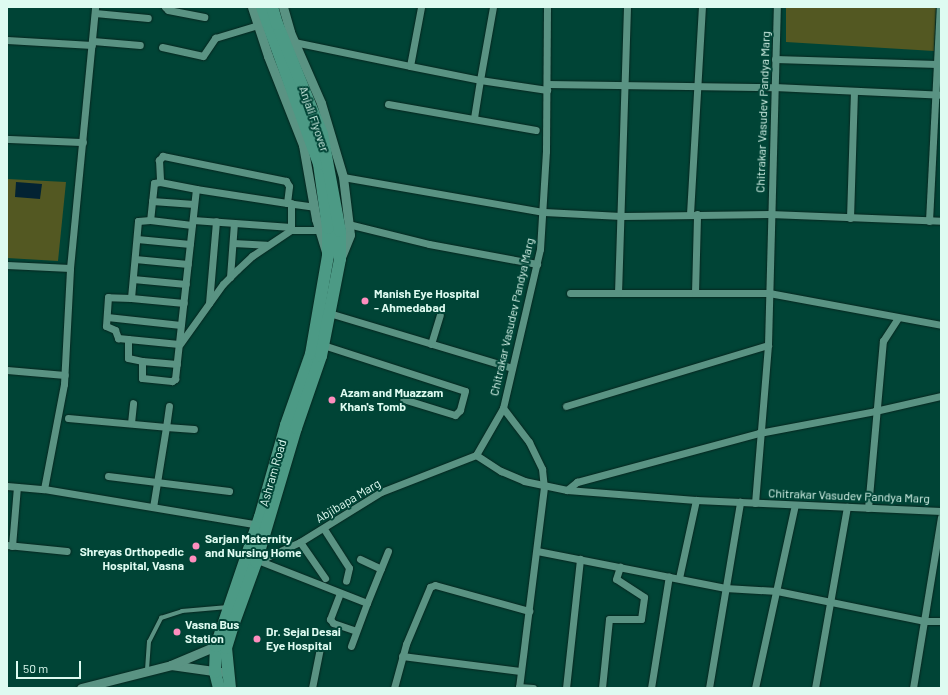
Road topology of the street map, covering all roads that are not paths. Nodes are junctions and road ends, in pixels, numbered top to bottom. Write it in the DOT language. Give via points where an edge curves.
graph roads {
  1 [pos="164,7"];
  2 [pos="252,7"];
  3 [pos="262,7"];
  4 [pos="272,7"];
  5 [pos="283,7"];
  6 [pos="421,7"];
  7 [pos="493,7"];
  8 [pos="547,7"];
  9 [pos="627,7"];
  10 [pos="702,7"];
  11 [pos="777,7"];
  12 [pos="940,7"];
  13 [pos="95,10"];
  14 [pos="204,17"];
  15 [pos="148,18"];
  16 [pos="258,25"];
  17 [pos="7,40"];
  18 [pos="294,42"];
  19 [pos="92,43"];
  20 [pos="140,45"];
  21 [pos="162,47"];
  22 [pos="775,60"];
  23 [pos="937,64"];
  24 [pos="410,66"];
  25 [pos="480,80"];
  26 [pos="625,86"];
  27 [pos="547,87"];
  28 [pos="697,87"];
  29 [pos="774,87"];
  30 [pos="854,91"];
  31 [pos="938,95"];
  32 [pos="388,104"];
  33 [pos="474,118"];
  34 [pos="536,130"];
  35 [pos="7,138"];
  36 [pos="83,142"];
  37 [pos="343,177"];
  38 [pos="160,182"];
  39 [pos="196,189"];
  40 [pos="152,201"];
  41 [pos="289,203"];
  42 [pos="194,204"];
  43 [pos="314,207"];
  44 [pos="544,212"];
  45 [pos="694,214"];
  46 [pos="770,214"];
  47 [pos="621,216"];
  48 [pos="850,218"];
  49 [pos="150,220"];
  50 [pos="216,221"];
  51 [pos="929,221"];
  52 [pos="941,221"];
  53 [pos="193,222"];
  54 [pos="234,223"];
  55 [pos="334,228"];
  56 [pos="291,229"];
  57 [pos="136,239"];
  58 [pos="233,243"];
  59 [pos="190,244"];
  60 [pos="266,245"];
  61 [pos="328,256"];
  62 [pos="135,259"];
  63 [pos="340,259"];
  64 [pos="188,264"];
  65 [pos="537,264"];
  66 [pos="7,265"];
  67 [pos="70,268"];
  68 [pos="230,277"];
  69 [pos="133,279"];
  70 [pos="186,284"];
  71 [pos="570,293"];
  72 [pos="618,293"];
  73 [pos="695,293"];
  74 [pos="769,293"];
  75 [pos="131,298"];
  76 [pos="184,303"];
  77 [pos="208,303"];
  78 [pos="329,313"];
  79 [pos="440,316"];
  80 [pos="107,317"];
  81 [pos="898,318"];
  82 [pos="181,325"];
  83 [pos="941,325"];
  84 [pos="128,339"];
  85 [pos="179,344"];
  86 [pos="431,344"];
  87 [pos="323,345"];
  88 [pos="768,345"];
  89 [pos="142,361"];
  90 [pos="177,364"];
  91 [pos="512,368"];
  92 [pos="7,370"];
  93 [pos="65,375"];
  94 [pos="941,396"];
  95 [pos="403,399"];
  96 [pos="133,403"];
  97 [pos="169,406"];
  98 [pos="566,406"];
  99 [pos="503,408"];
  100 [pos="875,412"];
  101 [pos="68,418"];
  102 [pos="131,424"];
  103 [pos="166,427"];
  104 [pos="194,430"];
  105 [pos="759,433"];
  106 [pos="476,455"];
  107 [pos="108,476"];
  108 [pos="157,481"];
  109 [pos="7,486"];
  110 [pos="544,486"];
  111 [pos="17,487"];
  112 [pos="44,489"];
  113 [pos="567,490"];
  114 [pos="229,491"];
  115 [pos="696,500"];
  116 [pos="740,502"];
  117 [pos="755,503"];
  118 [pos="795,505"];
  119 [pos="153,507"];
  120 [pos="847,507"];
  121 [pos="868,508"];
  122 [pos="941,511"];
  123 [pos="941,517"];
  124 [pos="258,525"];
  125 [pos="324,529"];
  126 [pos="300,542"];
  127 [pos="9,546"];
  128 [pos="67,551"];
  129 [pos="388,551"];
  130 [pos="537,551"];
  131 [pos="360,559"];
  132 [pos="580,559"];
  133 [pos="258,561"];
  134 [pos="620,567"];
  135 [pos="381,569"];
  136 [pos="669,576"];
  137 [pos="325,578"];
  138 [pos="679,578"];
  139 [pos="346,581"];
  140 [pos="726,588"];
  141 [pos="777,591"];
  142 [pos="340,593"];
  143 [pos="831,602"];
  144 [pos="367,603"];
  145 [pos="228,607"];
  146 [pos="529,611"];
  147 [pos="925,621"];
  148 [pos="941,621"];
  149 [pos="356,631"];
  150 [pos="351,646"];
  151 [pos="221,647"];
  152 [pos="320,648"];
  153 [pos="402,656"];
  154 [pos="171,665"];
  155 [pos="147,671"];
  156 [pos="520,671"];
  157 [pos="215,672"];
  158 [pos="228,672"];
  159 [pos="81,688"];
  160 [pos="225,688"];
  161 [pos="312,688"];
  162 [pos="394,688"];
  163 [pos="519,688"];
  164 [pos="533,688"];
  165 [pos="566,688"];
  166 [pos="602,688"];
  167 [pos="651,688"];
  168 [pos="709,688"];
  169 [pos="755,688"];
  170 [pos="815,688"];
  171 [pos="913,688"];
  1 -- 14 [label="street"];
  2 -- 16 [label="street"];
  3 -- 55 [label="main road, Anjali Flyover" via="319,164"];
  4 -- 55 [label="main road, Anjali Flyover" via="322,134"];
  5 -- 18 [label="street"];
  6 -- 24 [label="street"];
  7 -- 25 [label="street"];
  8 -- 27 [label="street, Chitrakar Vasudev Pandya Marg"];
  9 -- 26 [label="street"];
  10 -- 28 [label="street"];
  11 -- 22 [label="street, Chitrakar Vasudev Pandya Marg"];
  12 -- 23 [label="street"];
  13 -- 15 [label="street"];
  13 -- 19 [label="street"];
  16 -- 21 [label="street" via="215,38 203,56"];
  16 -- 43 [label="street" via="303,145"];
  17 -- 19 [label="street"];
  18 -- 24 [label="street"];
  18 -- 37 [label="street" via="321,103"];
  19 -- 20 [label="street"];
  19 -- 36 [label="street"];
  22 -- 23 [label="street"];
  22 -- 29 [label="street, Chitrakar Vasudev Pandya Marg"];
  23 -- 31 [label="street"];
  24 -- 25 [label="street"];
  25 -- 27 [label="street"];
  25 -- 33 [label="street"];
  26 -- 27 [label="street"];
  26 -- 28 [label="street"];
  26 -- 47 [label="street"];
  27 -- 44 [label="street, Chitrakar Vasudev Pandya Marg"];
  28 -- 29 [label="street"];
  28 -- 45 [label="street"];
  29 -- 30 [label="street"];
  29 -- 46 [label="street, Chitrakar Vasudev Pandya Marg"];
  30 -- 31 [label="street"];
  30 -- 48 [label="street"];
  31 -- 51 [label="street"];
  32 -- 33 [label="street"];
  33 -- 34 [label="street"];
  35 -- 36 [label="street"];
  36 -- 67 [label="street"];
  37 -- 44 [label="street"];
  37 -- 55 [label="street"];
  38 -- 39 [label="street"];
  38 -- 40 [label="street" via="154,183"];
  38 -- 41 [label="street" via="159,160 163,156 286,181 289,186"];
  39 -- 41 [label="street"];
  39 -- 42 [label="street"];
  40 -- 42 [label="street"];
  40 -- 49 [label="street"];
  41 -- 43 [label="street"];
  41 -- 56 [label="street"];
  42 -- 53 [label="street"];
  43 -- 55 [label="street"];
  44 -- 47 [label="street"];
  44 -- 65 [label="street, Chitrakar Vasudev Pandya Marg"];
  45 -- 46 [label="street"];
  45 -- 47 [label="street"];
  45 -- 73 [label="street"];
  46 -- 48 [label="street"];
  46 -- 74 [label="street, Chitrakar Vasudev Pandya Marg"];
  47 -- 72 [label="street"];
  48 -- 51 [label="street"];
  49 -- 53 [label="street"];
  49 -- 57 [label="street" via="138,221"];
  50 -- 53 [label="street"];
  50 -- 54 [label="street"];
  50 -- 77 [label="street"];
  51 -- 52 [label="street"];
  53 -- 59 [label="street"];
  54 -- 56 [label="street"];
  54 -- 58 [label="street"];
  55 -- 56 [label="street"];
  55 -- 61 [label="main road, Anjali Flyover"];
  55 -- 63 [label="main road, Anjali Flyover"];
  55 -- 65 [label="street"];
  56 -- 60 [label="street"];
  57 -- 59 [label="street"];
  57 -- 62 [label="street"];
  58 -- 60 [label="street"];
  58 -- 68 [label="street"];
  59 -- 64 [label="street"];
  60 -- 68 [label="street"];
  61 -- 124 [label="main road, Ashram Road" via="311,354 286,425"];
  62 -- 64 [label="street"];
  62 -- 69 [label="street"];
  63 -- 78 [label="main road, Ashram Road"];
  64 -- 70 [label="street"];
  65 -- 91 [label="street, Chitrakar Vasudev Pandya Marg"];
  66 -- 67 [label="street"];
  67 -- 93 [label="street"];
  68 -- 77 [label="street"];
  69 -- 70 [label="street"];
  69 -- 75 [label="street"];
  70 -- 76 [label="street"];
  71 -- 72 [label="street"];
  72 -- 73 [label="street"];
  73 -- 74 [label="street"];
  74 -- 81 [label="street"];
  74 -- 88 [label="street, Chitrakar Vasudev Pandya Marg"];
  75 -- 76 [label="street"];
  75 -- 80 [label="street" via="108,297"];
  76 -- 82 [label="street"];
  77 -- 85 [label="street"];
  78 -- 86 [label="street"];
  78 -- 87 [label="main road, Ashram Road"];
  79 -- 86 [label="street"];
  80 -- 82 [label="street"];
  80 -- 84 [label="street" via="106,328 115,330 118,338"];
  81 -- 83 [label="street"];
  81 -- 100 [label="street" via="883,341 883,361"];
  82 -- 85 [label="street"];
  84 -- 85 [label="street"];
  84 -- 89 [label="street" via="128,359"];
  85 -- 90 [label="street"];
  86 -- 91 [label="street"];
  87 -- 95 [label="street" via="465,391 460,410 455,415"];
  87 -- 133 [label="main road, Ashram Road"];
  88 -- 98 [label="street"];
  88 -- 105 [label="street, Chitrakar Vasudev Pandya Marg"];
  89 -- 90 [label="street"];
  89 -- 90 [label="street" via="142,378 172,381"];
  91 -- 99 [label="street, Chitrakar Vasudev Pandya Marg"];
  92 -- 93 [label="street"];
  93 -- 112 [label="street"];
  94 -- 100 [label="street"];
  96 -- 102 [label="street"];
  97 -- 103 [label="street"];
  99 -- 106 [label="street, Chitrakar Vasudev Pandya Marg"];
  99 -- 110 [label="street" via="529,442 542,469"];
  100 -- 105 [label="street"];
  100 -- 121 [label="street"];
  101 -- 102 [label="street"];
  102 -- 103 [label="street"];
  103 -- 104 [label="street"];
  103 -- 108 [label="street"];
  105 -- 113 [label="street" via="577,482"];
  105 -- 117 [label="street, Chitrakar Vasudev Pandya Marg"];
  106 -- 110 [label="street, Chitrakar Vasudev Pandya Marg" via="502,471"];
  106 -- 125 [label="street, Abjibapa Marg" via="381,492"];
  107 -- 108 [label="street"];
  108 -- 114 [label="street"];
  108 -- 119 [label="street"];
  109 -- 111 [label="street"];
  110 -- 113 [label="street, Chitrakar Vasudev Pandya Marg"];
  110 -- 130 [label="street"];
  111 -- 112 [label="street"];
  111 -- 127 [label="street"];
  112 -- 119 [label="street"];
  113 -- 115 [label="street, Chitrakar Vasudev Pandya Marg"];
  115 -- 116 [label="street, Chitrakar Vasudev Pandya Marg"];
  115 -- 138 [label="street"];
  116 -- 117 [label="street, Chitrakar Vasudev Pandya Marg"];
  116 -- 140 [label="street"];
  117 -- 118 [label="street, Chitrakar Vasudev Pandya Marg"];
  118 -- 120 [label="street, Chitrakar Vasudev Pandya Marg"];
  118 -- 141 [label="street"];
  119 -- 124 [label="street"];
  120 -- 121 [label="street, Chitrakar Vasudev Pandya Marg"];
  120 -- 143 [label="street"];
  121 -- 122 [label="street, Chitrakar Vasudev Pandya Marg"];
  123 -- 147 [label="street"];
  124 -- 145 [label="main road, Ashram Road"];
  125 -- 126 [label="street, Abjibapa Marg"];
  125 -- 139 [label="street" via="350,568"];
  126 -- 133 [label="street, Abjibapa Marg"];
  126 -- 137 [label="street"];
  127 -- 128 [label="street"];
  129 -- 135 [label="street"];
  130 -- 132 [label="street"];
  130 -- 146 [label="street"];
  131 -- 135 [label="street"];
  132 -- 134 [label="street"];
  132 -- 165 [label="street"];
  133 -- 142 [label="street"];
  133 -- 151 [label="main road, Ashram Road"];
  134 -- 136 [label="street"];
  134 -- 166 [label="street" via="616,579 644,597 641,619 609,619"];
  135 -- 144 [label="street"];
  136 -- 138 [label="street"];
  136 -- 167 [label="street"];
  138 -- 140 [label="street"];
  140 -- 141 [label="street"];
  140 -- 168 [label="street"];
  141 -- 143 [label="street"];
  141 -- 169 [label="street"];
  142 -- 144 [label="street"];
  142 -- 149 [label="street" via="330,619 333,623"];
  143 -- 147 [label="street"];
  143 -- 170 [label="street"];
  144 -- 149 [label="street"];
  145 -- 151 [label="main road, Ashram Road"];
  145 -- 155 [label="lane" via="182,611 162,618 149,642"];
  146 -- 153 [label="street" via="433,586 429,590"];
  146 -- 156 [label="street"];
  147 -- 148 [label="street"];
  147 -- 171 [label="street"];
  149 -- 150 [label="street"];
  151 -- 154 [label="street"];
  151 -- 157 [label="main road, Ashram Road"];
  151 -- 158 [label="main road, Ashram Road"];
  152 -- 161 [label="street"];
  153 -- 156 [label="street"];
  153 -- 162 [label="street"];
  154 -- 155 [label="street"];
  154 -- 157 [label="street"];
  155 -- 159 [label="street"];
  156 -- 163 [label="street"];
  157 -- 158 [label="street"];
  157 -- 160 [label="main road, Ashram Road"];
  158 -- 160 [label="main road, Ashram Road"];
  163 -- 164 [label="street"];
}
